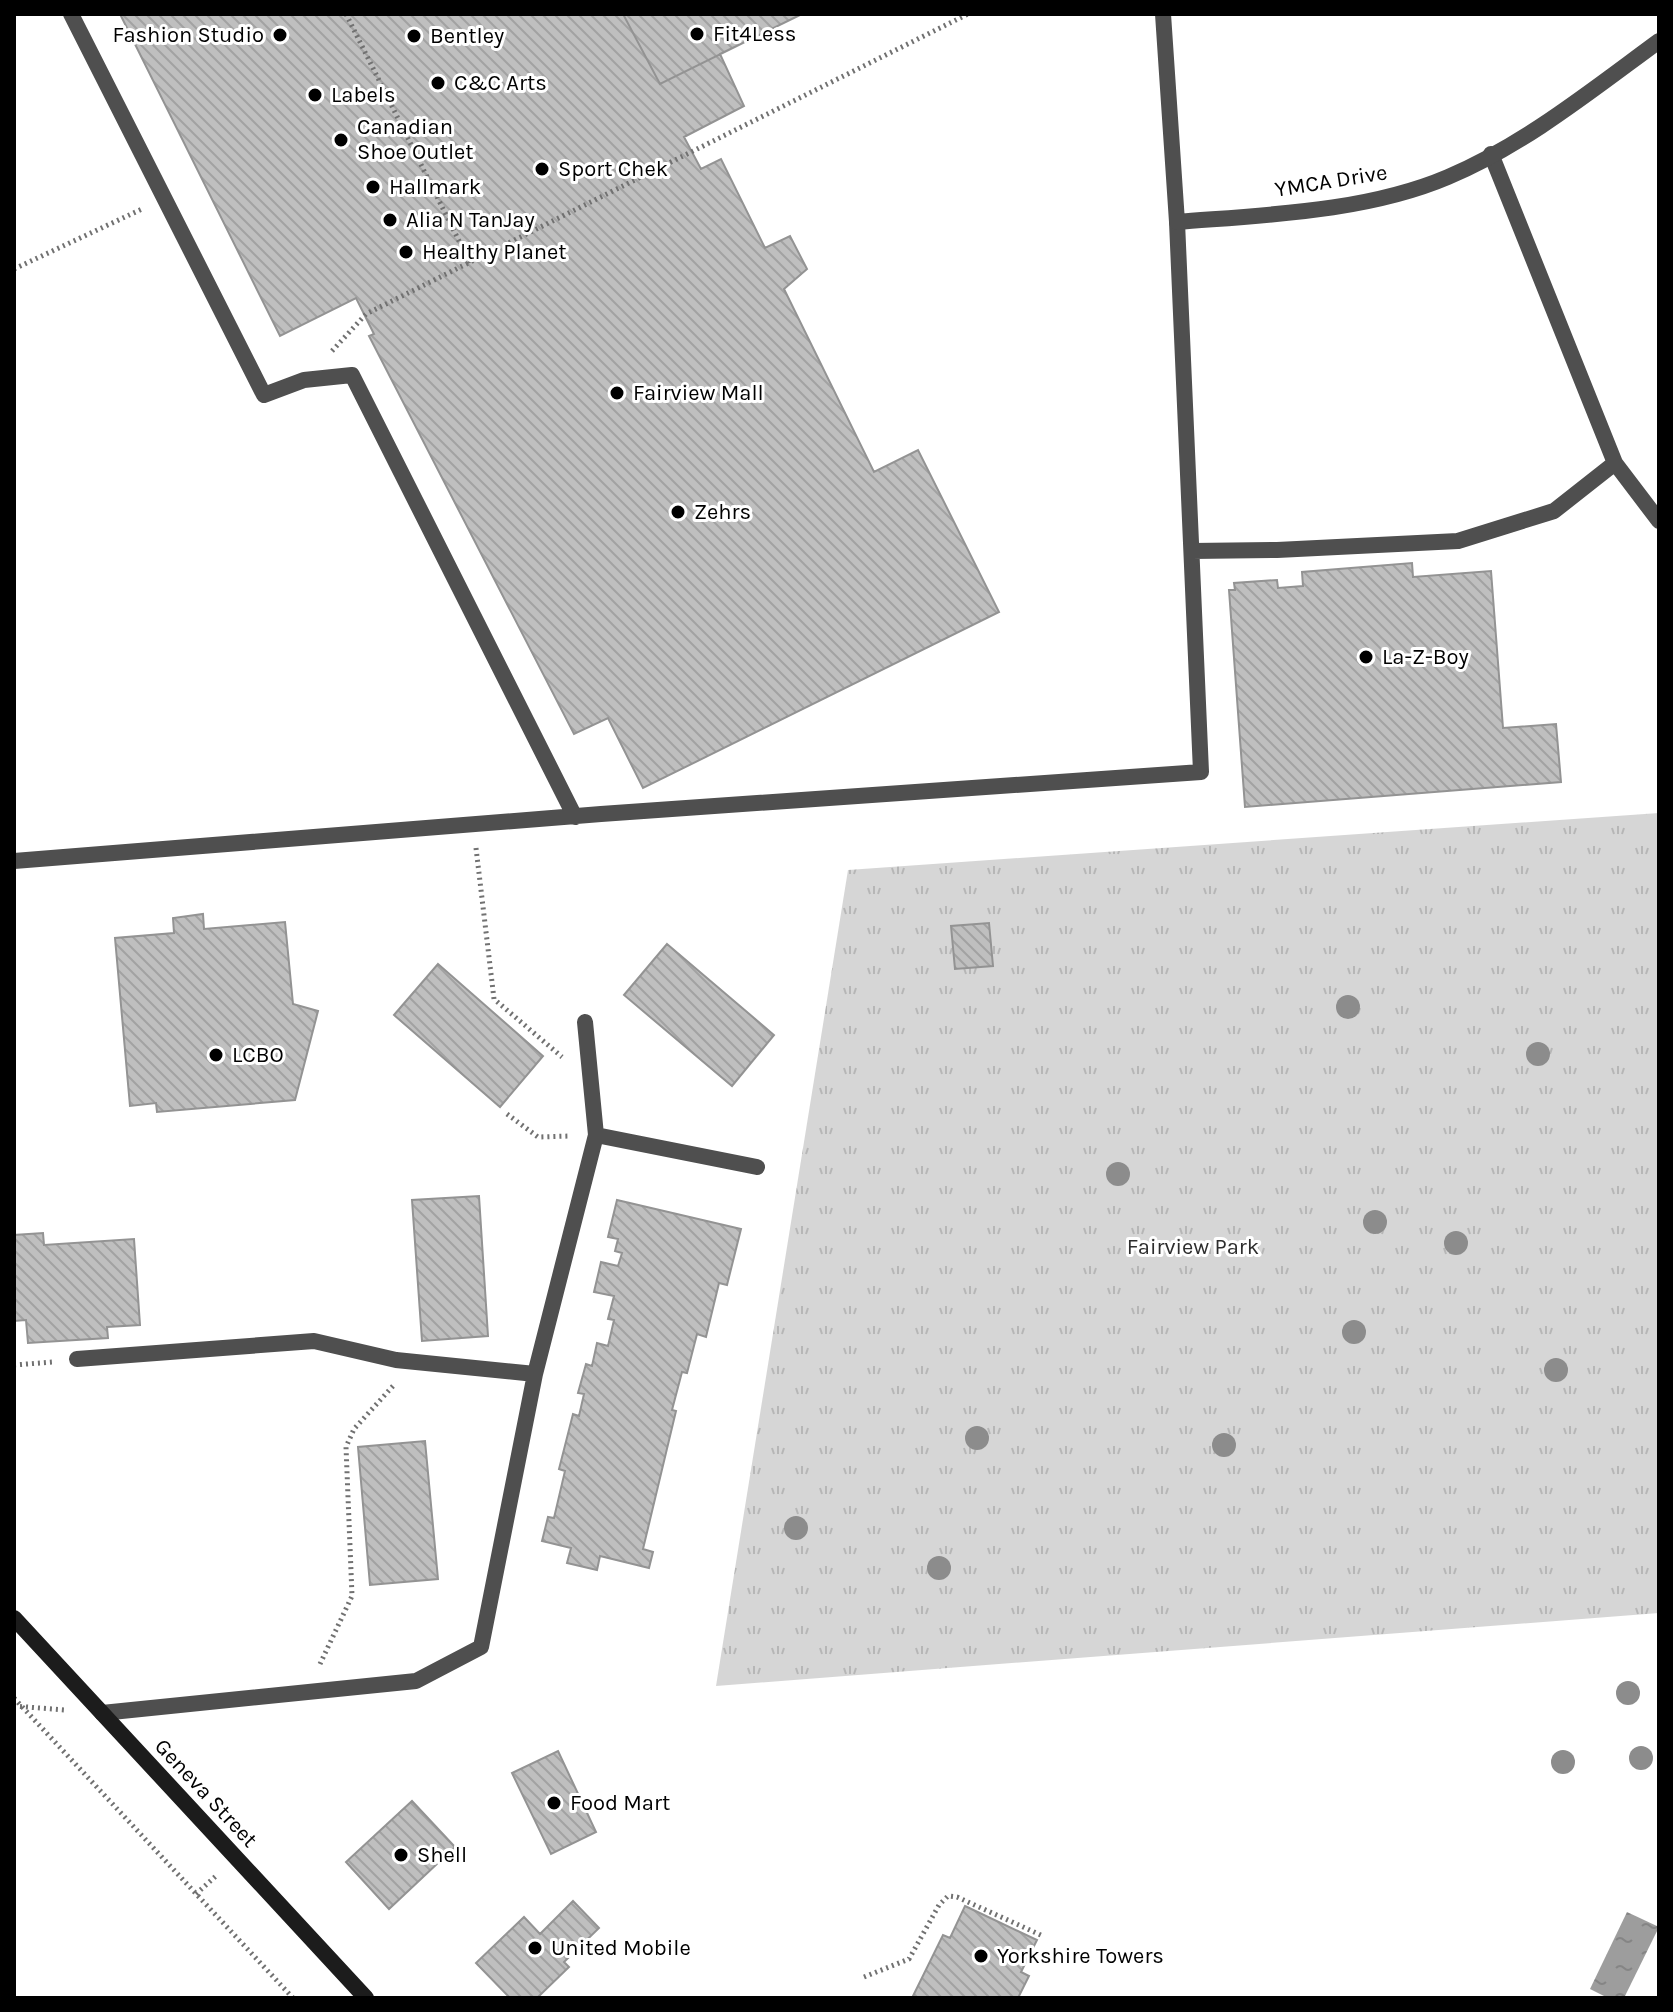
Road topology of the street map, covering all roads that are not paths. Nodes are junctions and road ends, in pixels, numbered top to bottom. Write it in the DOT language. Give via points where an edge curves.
graph roads {
  1 [pos="71,14"];
  2 [pos="1163,14"];
  3 [pos="1659,41"];
  4 [pos="1491,154"];
  5 [pos="1177,222"];
  6 [pos="1615,463"];
  7 [pos="1659,521"];
  8 [pos="1192,551"];
  9 [pos="575,817"];
  10 [pos="14,861"];
  11 [pos="585,1022"];
  12 [pos="596,1135"];
  13 [pos="757,1167"];
  14 [pos="77,1359"];
  15 [pos="535,1374"];
  16 [pos="14,1618"];
  17 [pos="102,1713"];
  18 [pos="366,1998"];
  1 -- 9 [label="street" via="264,395 304,380 352,375"];
  2 -- 5 [label="street"];
  3 -- 4 [label="street, YMCA Drive" via="1519,140"];
  4 -- 5 [label="street, YMCA Drive" via="1447,178 1373,201"];
  4 -- 6 [label="street"];
  5 -- 8 [label="street"];
  6 -- 7 [label="street"];
  6 -- 8 [label="street" via="1554,511 1458,541"];
  8 -- 9 [label="street" via="1201,772"];
  9 -- 10 [label="street"];
  11 -- 12 [label="street"];
  12 -- 13 [label="street"];
  12 -- 15 [label="street"];
  14 -- 15 [label="street" via="314,1341 396,1360"];
  15 -- 17 [label="street" via="481,1647 416,1681"];
  16 -- 17 [label="main road, Geneva Street"];
  17 -- 18 [label="main road, Geneva Street"];
}
